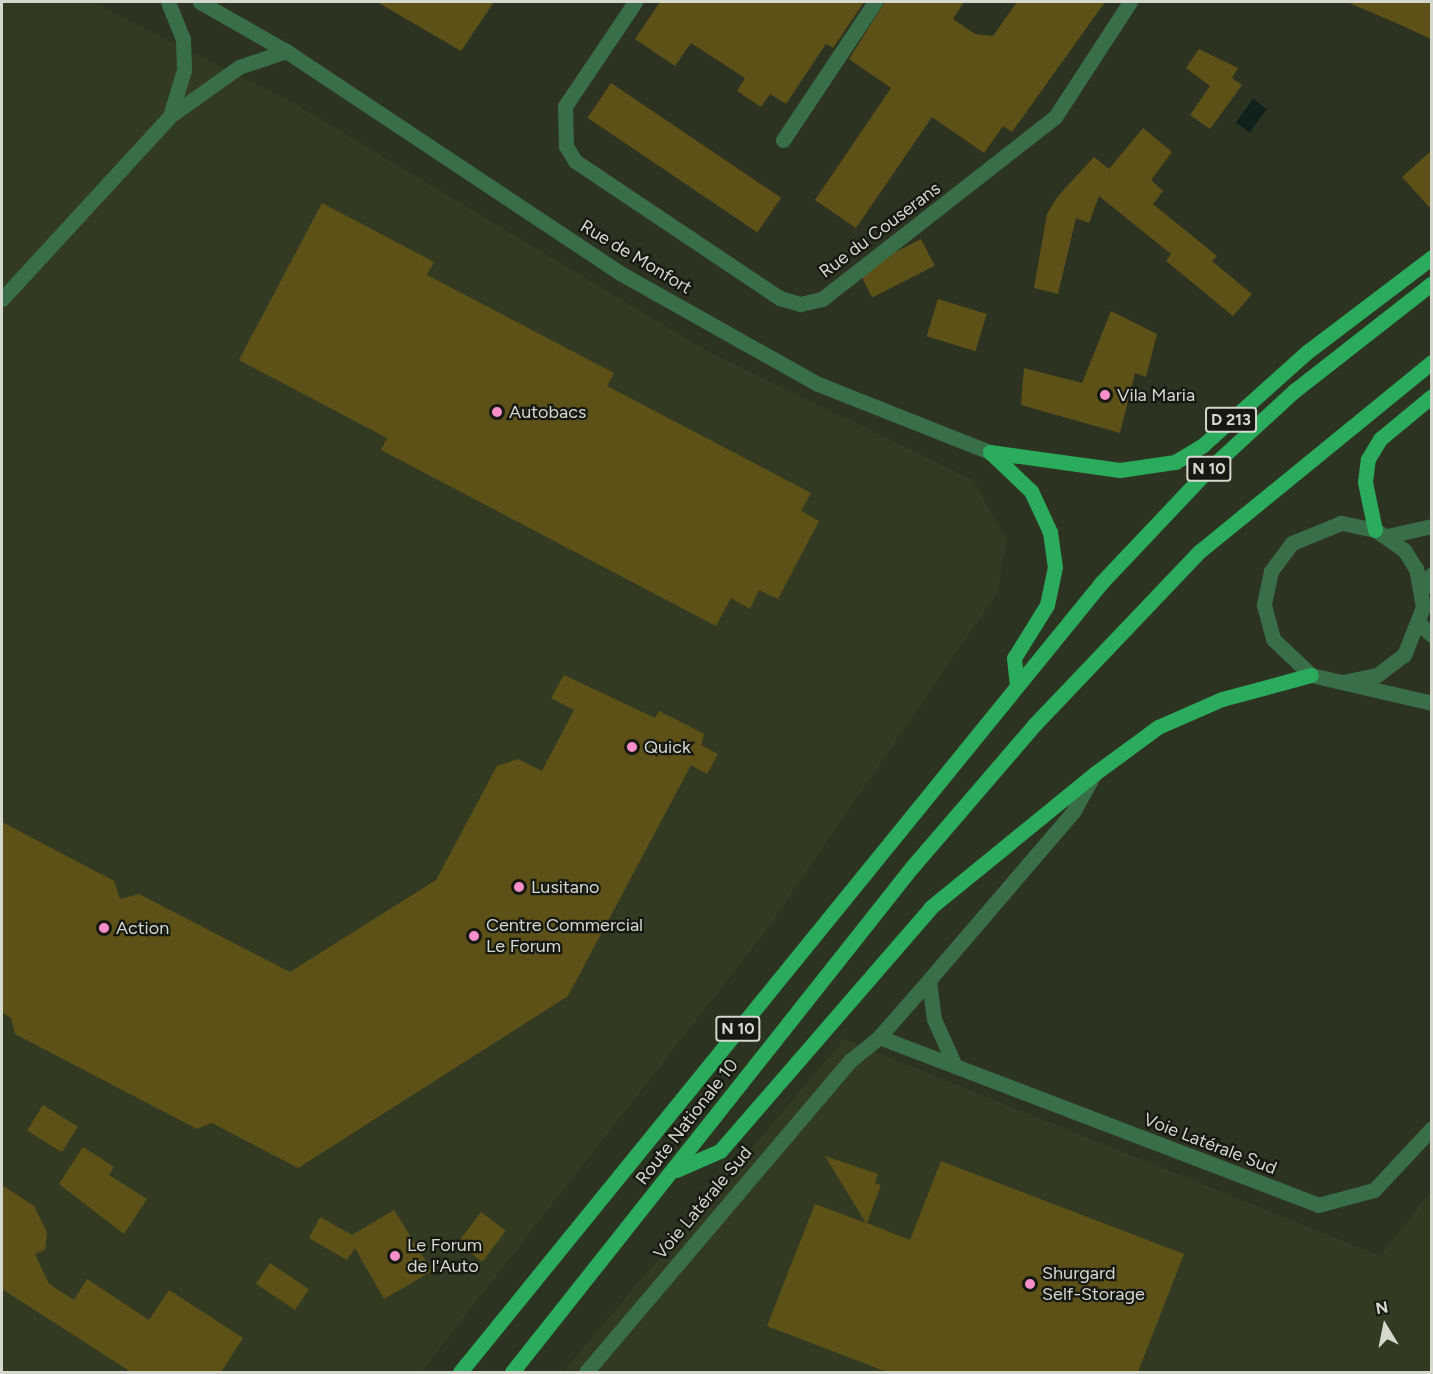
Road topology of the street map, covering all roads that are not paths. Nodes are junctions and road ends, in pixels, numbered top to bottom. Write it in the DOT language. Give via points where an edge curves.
graph roads {
  1 [pos="168,2"];
  2 [pos="200,2"];
  3 [pos="635,2"];
  4 [pos="875,2"];
  5 [pos="1130,2"];
  6 [pos="286,51"];
  7 [pos="170,116"];
  8 [pos="783,140"];
  9 [pos="1431,257"];
  10 [pos="1431,284"];
  11 [pos="2,299"];
  12 [pos="1431,362"];
  13 [pos="1431,396"];
  14 [pos="990,452"];
  15 [pos="1431,526"];
  16 [pos="1381,533"];
  17 [pos="1431,574"];
  18 [pos="1422,590"];
  19 [pos="1426,630"];
  20 [pos="1311,675"];
  21 [pos="1344,682"];
  22 [pos="1017,686"];
  23 [pos="1428,700"];
  24 [pos="1094,774"];
  25 [pos="929,980"];
  26 [pos="879,1037"];
  27 [pos="955,1066"];
  28 [pos="1431,1128"];
  29 [pos="674,1171"];
  30 [pos="460,1372"];
  31 [pos="512,1372"];
  32 [pos="586,1372"];
  1 -- 7 [label="street" via="183,39 184,70"];
  2 -- 6 [label="street, D 213"];
  3 -- 5 [label="street, Rue du Couserans" via="565,106 566,146 585,167 780,298 800,304 822,299 1055,117"];
  4 -- 8 [label="street"];
  6 -- 7 [label="street" via="239,67"];
  6 -- 14 [label="street, Rue de Monfort / D 213" via="620,273 818,384"];
  7 -- 11 [label="street"];
  9 -- 14 [label="main road, D 213" via="1307,352 1203,445 1175,462 1120,470"];
  10 -- 22 [label="main road, N 10" via="1294,391 1208,470 1101,583"];
  12 -- 29 [label="main road, Route Nationale 10 / N 10" via="1200,551 1035,724 912,867"];
  13 -- 16 [label="main road" via="1380,439 1368,459 1365,482"];
  14 -- 22 [label="main road, D 213" via="1035,499 1050,532 1055,567 1047,605 1014,658"];
  15 -- 16 [label="street"];
  16 -- 18 [label="street" via="1404,550"];
  16 -- 20 [label="street" via="1323,526 1292,543 1271,571 1267,623 1283,654"];
  17 -- 18 [label="street"];
  18 -- 19 [label="street"];
  19 -- 21 [label="street" via="1391,666"];
  20 -- 21 [label="street"];
  20 -- 24 [label="main road" via="1222,699 1158,727"];
  21 -- 23 [label="street"];
  22 -- 30 [label="main road, N 10"];
  24 -- 25 [label="street, Voie Latérale Sud" via="1073,812"];
  24 -- 29 [label="main road" via="930,907 720,1151"];
  25 -- 26 [label="street, Voie Latérale Sud"];
  25 -- 27 [label="street" via="934,1019"];
  26 -- 27 [label="street, Voie Latérale Sud"];
  26 -- 32 [label="street, Voie Latérale Sud" via="851,1060"];
  27 -- 28 [label="street, Voie Latérale Sud" via="1318,1205 1374,1190"];
  29 -- 31 [label="main road, Route Nationale 10 / N 10"];
}
